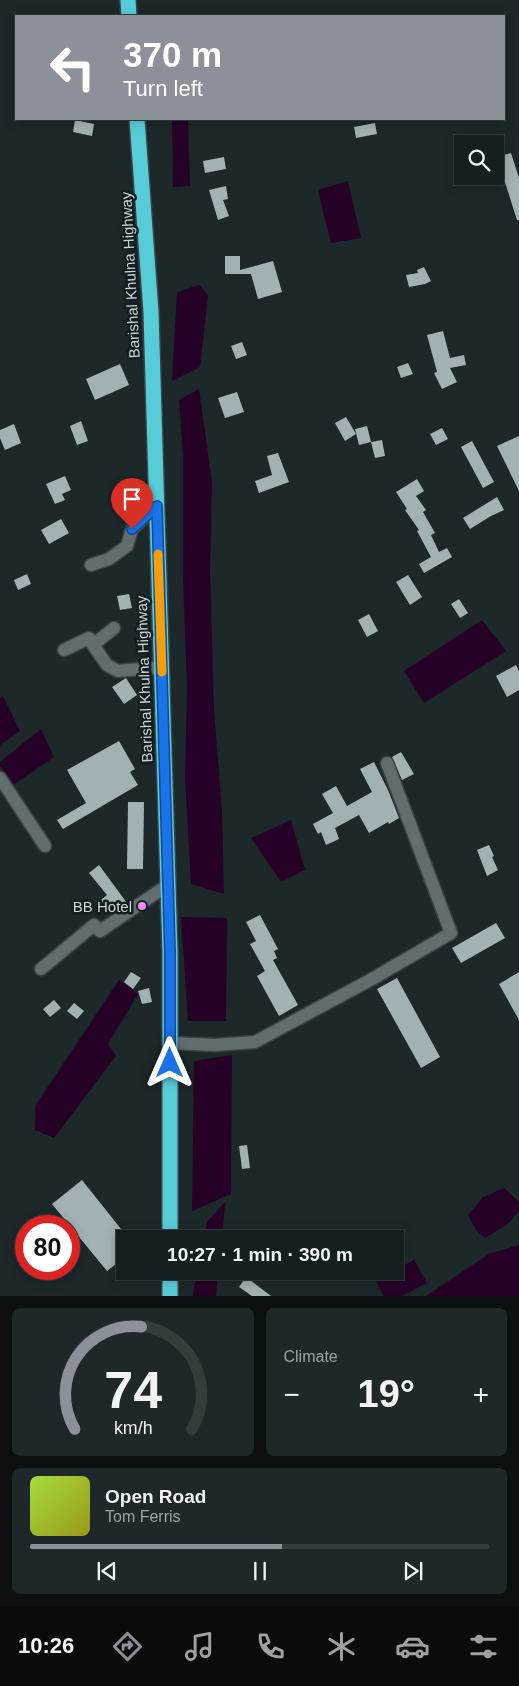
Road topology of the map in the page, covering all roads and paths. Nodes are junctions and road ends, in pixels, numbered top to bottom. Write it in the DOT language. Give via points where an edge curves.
graph roads {
  1 [pos="128,0"];
  2 [pos="129,15"];
  3 [pos="137,120"];
  4 [pos="157,506"];
  5 [pos="92,565"];
  6 [pos="114,628"];
  7 [pos="94,645"];
  8 [pos="64,650"];
  9 [pos="162,667"];
  10 [pos="386,763"];
  11 [pos="0,778"];
  12 [pos="45,846"];
  13 [pos="168,885"];
  14 [pos="41,969"];
  15 [pos="170,1043"];
  16 [pos="170,1230"];
  17 [pos="170,1280"];
  18 [pos="170,1296"];
  1 -- 2 [label="highway"];
  3 -- 4 [label="highway, Barishal Khulna Highway" via="151,312"];
  4 -- 5 [label="street" via="132,529 127,546 109,559"];
  4 -- 9 [label="highway, Barishal Khulna Highway"];
  6 -- 7 [label="street"];
  7 -- 8 [label="street" via="89,638"];
  7 -- 9 [label="street" via="107,665 118,671"];
  9 -- 13 [label="highway, Barishal Khulna Highway"];
  10 -- 15 [label="street" via="451,934 255,1042 216,1045"];
  11 -- 12 [label="street"];
  13 -- 14 [label="street" via="100,931 94,925"];
  13 -- 15 [label="highway, Barishal Khulna Highway"];
  15 -- 16 [label="highway, Barishal Khulna Highway"];
  17 -- 18 [label="highway"];
}
